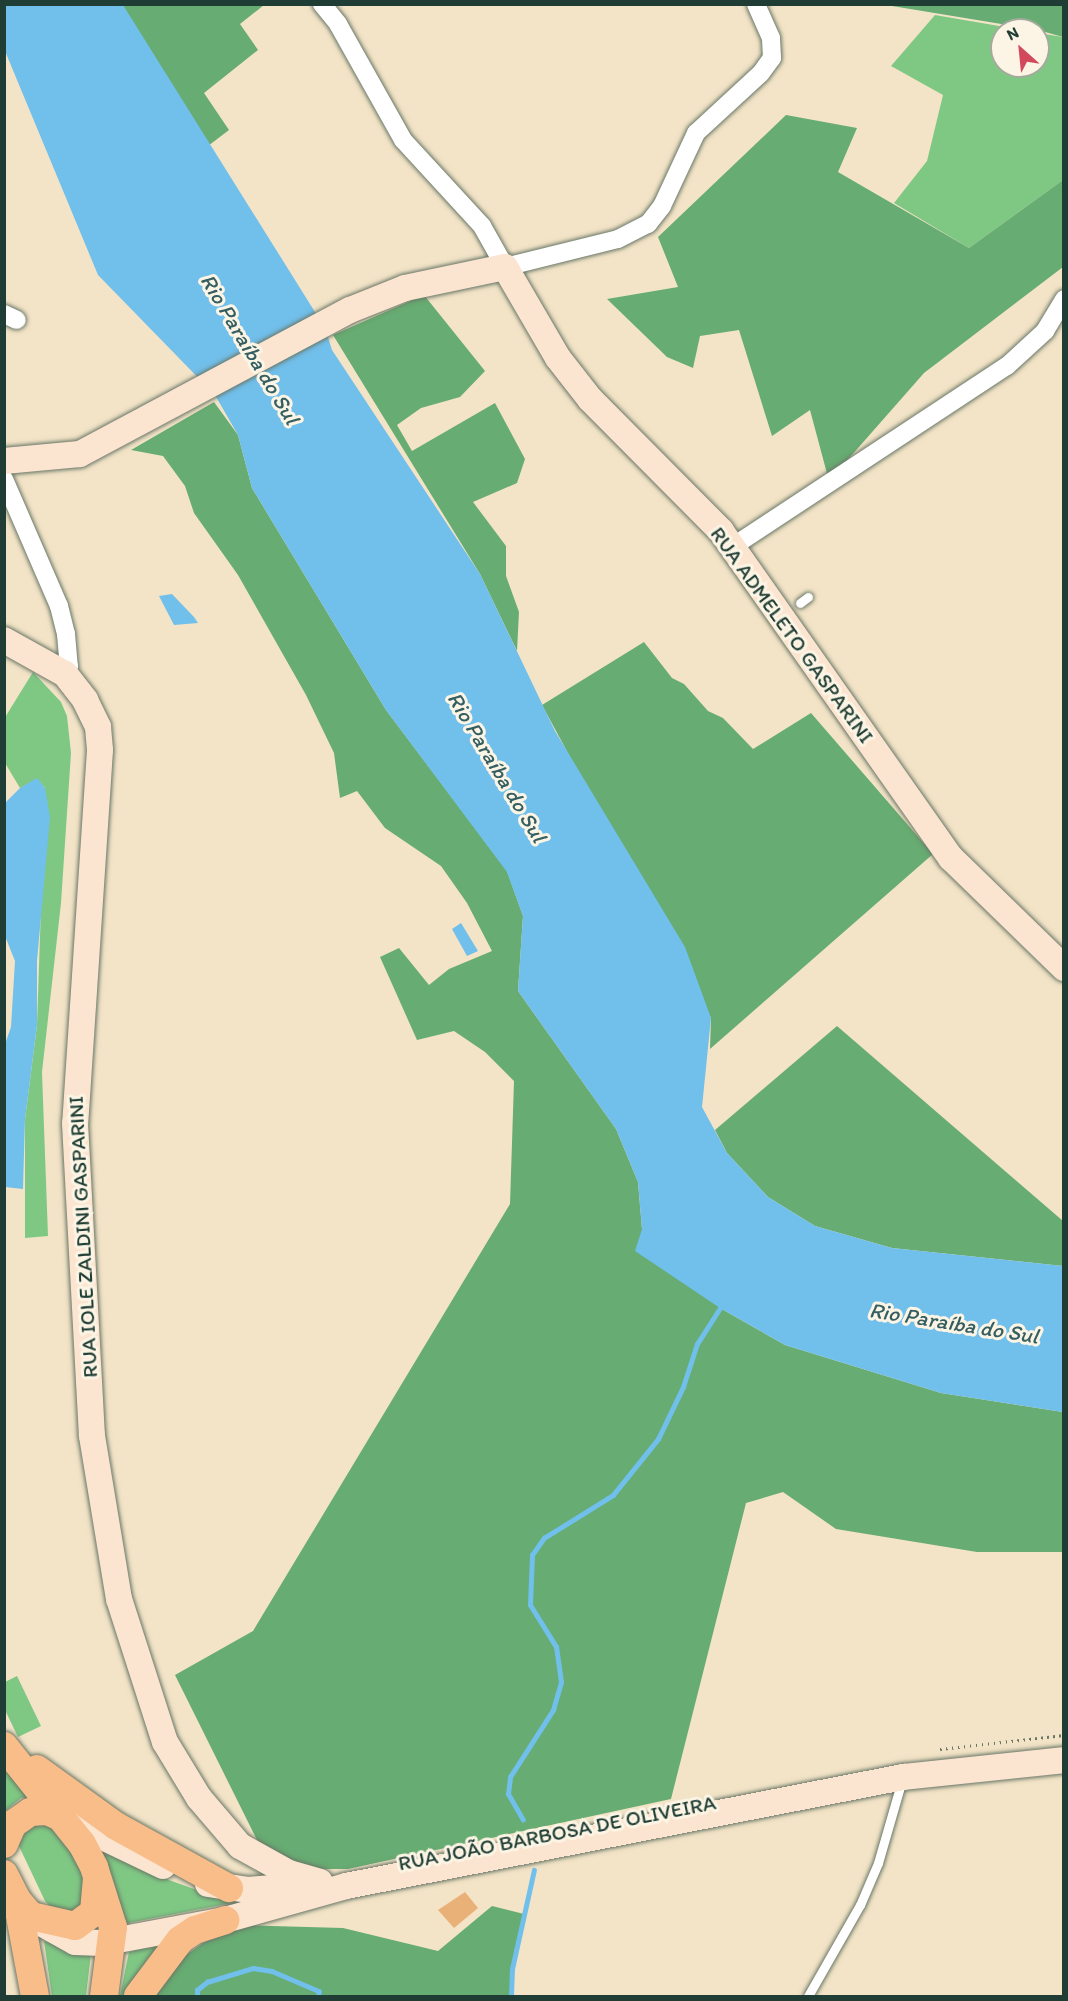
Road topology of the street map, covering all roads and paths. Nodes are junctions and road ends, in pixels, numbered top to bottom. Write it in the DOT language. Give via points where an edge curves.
graph roads {
  1 [pos="322,4"];
  2 [pos="756,4"];
  3 [pos="505,267"];
  4 [pos="1064,299"];
  5 [pos="4,461"];
  6 [pos="4,479"];
  7 [pos="732,547"];
  8 [pos="4,640"];
  9 [pos="65,674"];
  10 [pos="1064,968"];
  11 [pos="1064,1735"];
  12 [pos="1064,1744"];
  13 [pos="4,1745"];
  14 [pos="940,1749"];
  15 [pos="1064,1760"];
  16 [pos="903,1777"];
  17 [pos="63,1818"];
  18 [pos="4,1844"];
  19 [pos="240,1846"];
  20 [pos="94,1867"];
  21 [pos="4,1874"];
  22 [pos="320,1882"];
  23 [pos="229,1888"];
  24 [pos="24,1908"];
  25 [pos="225,1920"];
  26 [pos="113,1941"];
  27 [pos="35,1996"];
  28 [pos="104,1996"];
  29 [pos="138,1996"];
  30 [pos="808,1996"];
  1 -- 3 [label="street, RUA ADMELETO GASPARINI" via="338,24 403,140 482,226"];
  2 -- 3 [label="street" via="771,38 772,58 696,133 662,206 648,224 618,239"];
  3 -- 5 [label="main road" via="405,288 350,310 80,454"];
  3 -- 7 [label="main road, RUA ADMELETO GASPARINI" via="558,358 590,399 661,468"];
  4 -- 7 [label="street" via="1045,331 1007,366"];
  6 -- 9 [label="street" via="58,606 66,634 69,666"];
  7 -- 10 [label="main road, RUA ADMELETO GASPARINI" via="951,858"];
  8 -- 9 [label="main road, RUA IOLE ZALDINI GASPARINI"];
  9 -- 19 [label="main road, RUA IOLE ZALDINI GASPARINI" via="85,700 98,727 100,750 75,1123 92,1436 106,1531 119,1599 165,1742 200,1798"];
  11 -- 14 [label="path"];
  12 -- 22 [label="main road, RUA JOÃO BARBOSA DE OLIVEIRA" via="965,1753 855,1772"];
  13 -- 17 [label="main road"];
  13 -- 23 [label="main road" via="116,1826"];
  15 -- 16 [label="main road, RUA JOÃO BARBOSA DE OLIVEIRA"];
  16 -- 25 [label="main road, RUA JOÃO BARBOSA DE OLIVEIRA" via="346,1886"];
  16 -- 30 [label="lane" via="878,1863 860,1905"];
  17 -- 18 [label="main road" via="47,1811 30,1812 13,1824"];
  17 -- 20 [label="main road"];
  17 -- 23 [label="main road, RUA JOÃO BARBOSA DE OLIVEIRA" via="166,1868 203,1883"];
  19 -- 22 [label="main road, RUA IOLE ZALDINI GASPARINI" via="289,1873"];
  19 -- 23 [label="main road" via="243,1864"];
  20 -- 24 [label="main road" via="98,1903 87,1920 75,1926"];
  20 -- 26 [label="main road" via="107,1900"];
  21 -- 24 [label="main road"];
  22 -- 23 [label="main road, RUA JOÃO BARBOSA DE OLIVEIRA" via="270,1890"];
  24 -- 26 [label="main road, RUA JOÃO BARBOSA DE OLIVEIRA" via="75,1942"];
  24 -- 27 [label="main road"];
  25 -- 26 [label="main road, RUA JOÃO BARBOSA DE OLIVEIRA"];
  25 -- 29 [label="main road" via="195,1930 180,1940"];
  26 -- 28 [label="main road"];
}
